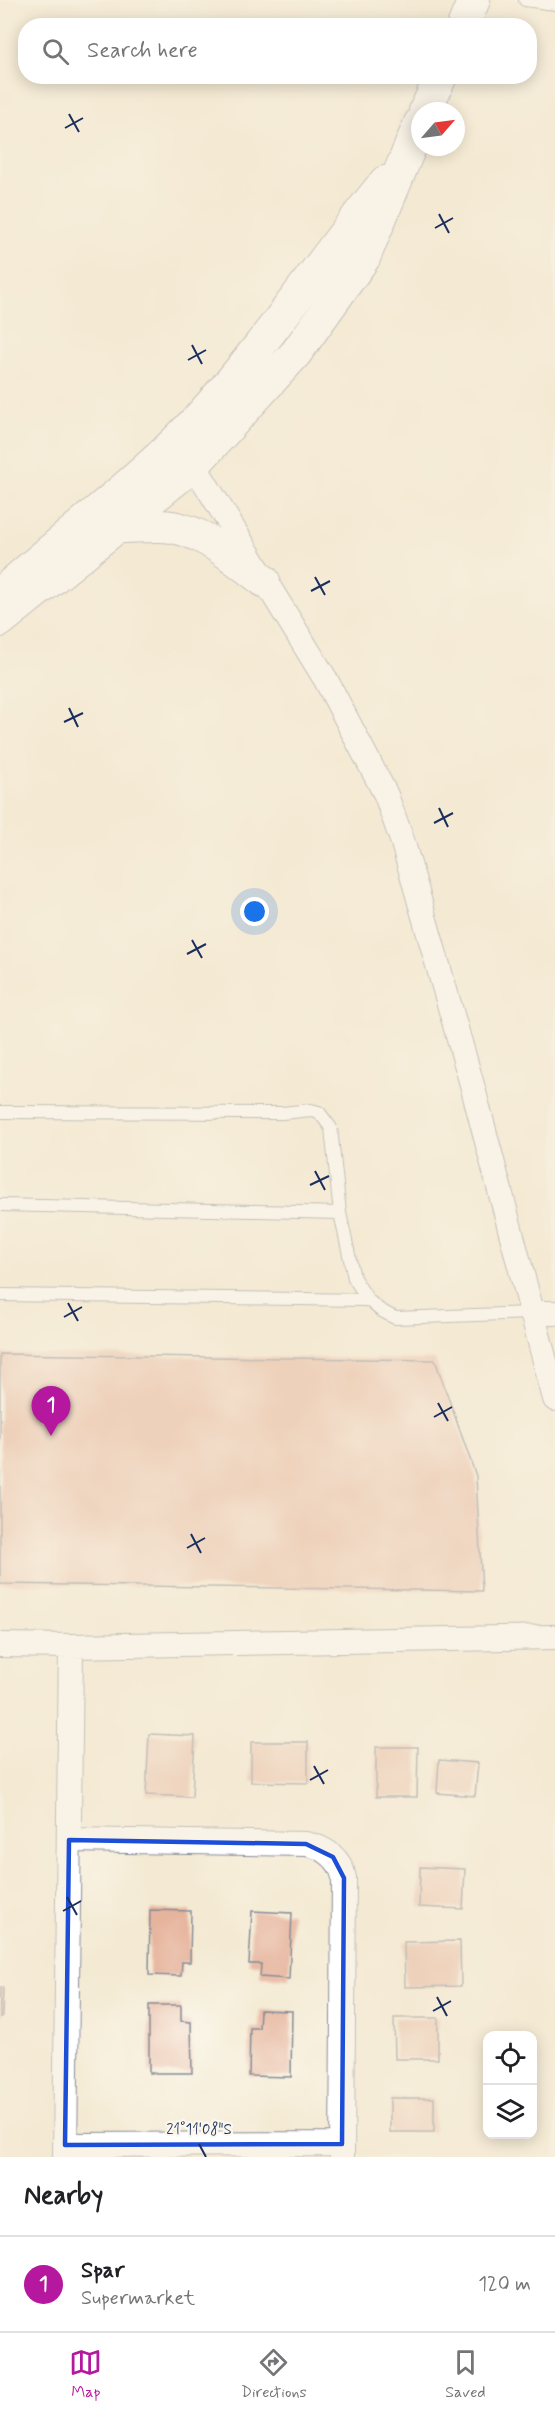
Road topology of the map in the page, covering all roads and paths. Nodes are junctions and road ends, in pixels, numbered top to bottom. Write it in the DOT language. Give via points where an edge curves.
graph roads {
  1 [pos="474,0"];
  2 [pos="525,0"];
  3 [pos="555,4"];
  4 [pos="466,18"];
  5 [pos="437,84"];
  6 [pos="429,102"];
  7 [pos="411,143"];
  8 [pos="184,454"];
  9 [pos="118,527"];
  10 [pos="264,581"];
  11 [pos="0,594"];
  12 [pos="0,621"];
  13 [pos="0,1112"];
  14 [pos="0,1205"];
  15 [pos="340,1213"];
  16 [pos="0,1295"];
  17 [pos="368,1300"];
  18 [pos="543,1313"];
  19 [pos="555,1399"];
  20 [pos="555,1637"];
  21 [pos="0,1645"];
  22 [pos="72,1646"];
  23 [pos="69,1840"];
  24 [pos="65,2151"];
  25 [pos="342,2151"];
  1 -- 4 [label="street"];
  2 -- 3 [label="lane"];
  5 -- 6 [label="street"];
  7 -- 8 [label="street" via="404,158 242,369"];
  8 -- 9 [label="street"];
  8 -- 10 [label="street"];
  8 -- 11 [label="street"];
  9 -- 10 [label="street" via="184,530 218,547"];
  9 -- 12 [label="street"];
  10 -- 18 [label="street" via="326,680 386,795"];
  13 -- 15 [label="lane" via="319,1112 331,1128"];
  14 -- 15 [label="lane"];
  15 -- 17 [label="lane" via="354,1278"];
  16 -- 17 [label="lane"];
  17 -- 18 [label="lane" via="395,1318"];
  18 -- 19 [label="street"];
  20 -- 22 [label="street"];
  21 -- 22 [label="street"];
  22 -- 23 [label="street"];
  23 -- 24 [label="street"];
  23 -- 25 [label="street" via="306,1844 317,1845 333,1857 344,1878"];
  24 -- 25 [label="street"];
}
